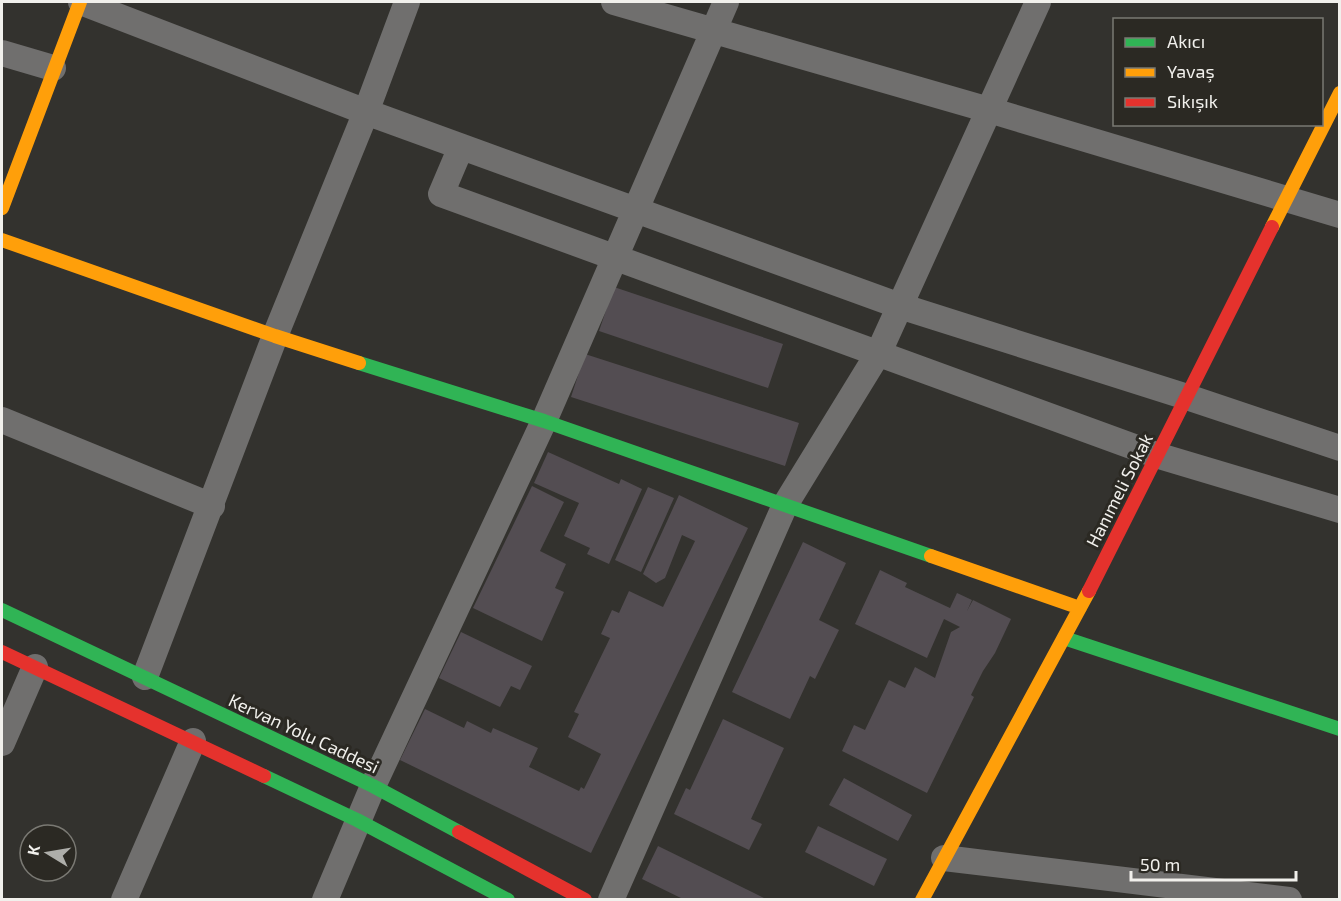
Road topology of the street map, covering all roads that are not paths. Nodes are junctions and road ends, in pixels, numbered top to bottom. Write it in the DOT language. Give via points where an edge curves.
graph roads {
  1 [pos="80,2"];
  2 [pos="407,2"];
  3 [pos="614,2"];
  4 [pos="726,2"];
  5 [pos="1038,2"];
  6 [pos="714,31"];
  7 [pos="2,53"];
  8 [pos="53,68"];
  9 [pos="1340,93"];
  10 [pos="988,110"];
  11 [pos="366,112"];
  12 [pos="461,147"];
  13 [pos="1287,200"];
  14 [pos="2,208"];
  15 [pos="635,210"];
  16 [pos="1340,215"];
  17 [pos="2,240"];
  18 [pos="614,258"];
  19 [pos="900,306"];
  20 [pos="275,336"];
  21 [pos="879,352"];
  22 [pos="1187,397"];
  23 [pos="2,420"];
  24 [pos="544,421"];
  25 [pos="1340,448"];
  26 [pos="1156,455"];
  27 [pos="785,505"];
  28 [pos="212,506"];
  29 [pos="1340,510"];
  30 [pos="1080,608"];
  31 [pos="2,610"];
  32 [pos="1064,638"];
  33 [pos="2,652"];
  34 [pos="35,668"];
  35 [pos="145,677"];
  36 [pos="1340,729"];
  37 [pos="194,741"];
  38 [pos="2,743"];
  39 [pos="373,786"];
  40 [pos="357,820"];
  41 [pos="944,858"];
  42 [pos="124,900"];
  43 [pos="326,900"];
  44 [pos="508,900"];
  45 [pos="585,900"];
  46 [pos="611,900"];
  47 [pos="922,900"];
  48 [pos="1289,900"];
  1 -- 8 [label="street"];
  1 -- 11 [label="street"];
  2 -- 11 [label="street"];
  3 -- 6 [label="street"];
  4 -- 6 [label="street"];
  5 -- 10 [label="street"];
  6 -- 10 [label="street"];
  6 -- 15 [label="street"];
  7 -- 8 [label="street"];
  8 -- 14 [label="street"];
  9 -- 13 [label="street, Hanımeli Sokak"];
  10 -- 13 [label="street"];
  10 -- 19 [label="street"];
  11 -- 12 [label="street"];
  11 -- 20 [label="street"];
  12 -- 15 [label="street"];
  12 -- 18 [label="street" via="441,194"];
  13 -- 16 [label="street"];
  13 -- 22 [label="street, Hanımeli Sokak"];
  15 -- 18 [label="street"];
  15 -- 19 [label="street"];
  17 -- 20 [label="street"];
  18 -- 21 [label="street"];
  18 -- 24 [label="street"];
  19 -- 21 [label="street"];
  19 -- 22 [label="street"];
  20 -- 24 [label="street"];
  20 -- 28 [label="street"];
  21 -- 26 [label="street"];
  21 -- 27 [label="street"];
  22 -- 25 [label="street"];
  22 -- 26 [label="street, Hanımeli Sokak"];
  23 -- 28 [label="street"];
  24 -- 27 [label="street"];
  24 -- 39 [label="street"];
  26 -- 29 [label="street"];
  26 -- 30 [label="street, Hanımeli Sokak"];
  27 -- 30 [label="street"];
  27 -- 46 [label="street"];
  28 -- 35 [label="street"];
  30 -- 32 [label="street, Hanımeli Sokak"];
  31 -- 35 [label="street, Kervan Yolu Caddesi"];
  32 -- 36 [label="street"];
  32 -- 41 [label="street, Hanımeli Sokak"];
  33 -- 34 [label="street"];
  34 -- 37 [label="street"];
  34 -- 38 [label="street"];
  35 -- 39 [label="street, Kervan Yolu Caddesi"];
  37 -- 40 [label="street"];
  37 -- 42 [label="street"];
  39 -- 40 [label="street"];
  39 -- 45 [label="street, Kervan Yolu Caddesi"];
  40 -- 43 [label="street"];
  40 -- 44 [label="street"];
  41 -- 47 [label="street, Hanımeli Sokak"];
  41 -- 48 [label="street"];
}
